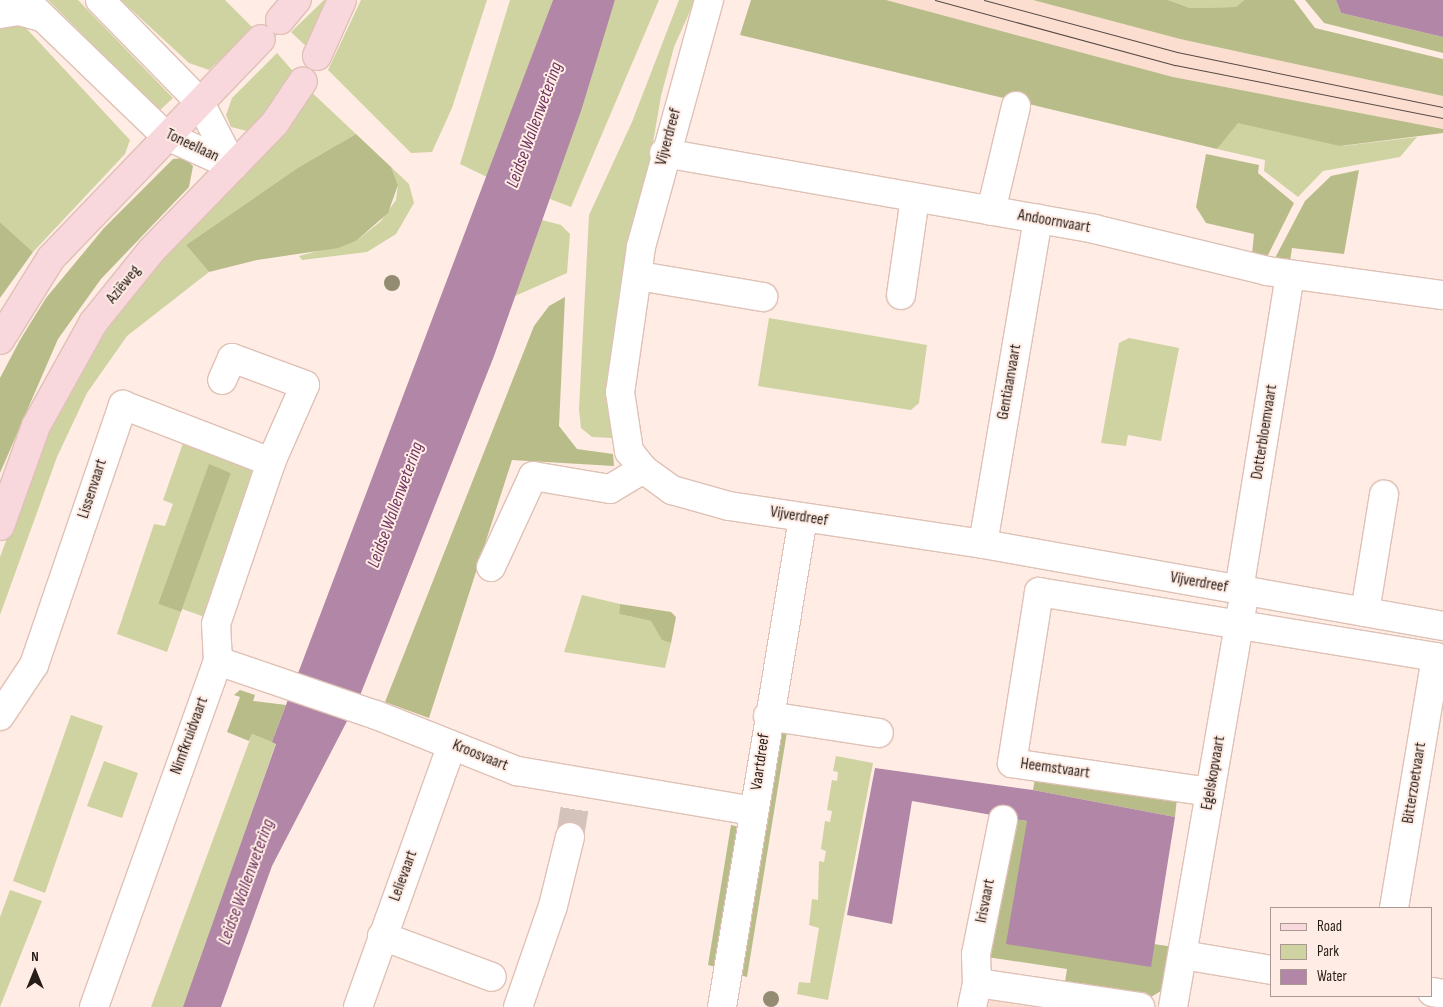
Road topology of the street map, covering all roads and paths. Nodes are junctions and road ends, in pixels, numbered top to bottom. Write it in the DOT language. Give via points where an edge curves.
graph roads {
  1 [pos="100,0"];
  2 [pos="342,0"];
  3 [pos="709,0"];
  4 [pos="33,8"];
  5 [pos="0,14"];
  6 [pos="261,39"];
  7 [pos="317,56"];
  8 [pos="304,81"];
  9 [pos="199,101"];
  10 [pos="1016,106"];
  11 [pos="164,135"];
  12 [pos="664,153"];
  13 [pos="233,166"];
  14 [pos="915,198"];
  15 [pos="991,211"];
  16 [pos="1038,219"];
  17 [pos="1290,275"];
  18 [pos="640,276"];
  19 [pos="901,295"];
  20 [pos="1443,295"];
  21 [pos="763,297"];
  22 [pos="0,340"];
  23 [pos="222,380"];
  24 [pos="271,462"];
  25 [pos="642,469"];
  26 [pos="1384,495"];
  27 [pos="803,518"];
  28 [pos="0,526"];
  29 [pos="983,544"];
  30 [pos="491,567"];
  31 [pos="1242,590"];
  32 [pos="1366,612"];
  33 [pos="1238,624"];
  34 [pos="1443,626"];
  35 [pos="218,661"];
  36 [pos="0,716"];
  37 [pos="768,716"];
  38 [pos="878,733"];
  39 [pos="452,745"];
  40 [pos="1210,792"];
  41 [pos="754,811"];
  42 [pos="1003,820"];
  43 [pos="570,837"];
  44 [pos="1394,907"];
  45 [pos="382,936"];
  46 [pos="1184,955"];
  47 [pos="1270,970"];
  48 [pos="492,977"];
  49 [pos="974,995"];
  50 [pos="94,1007"];
  51 [pos="358,1007"];
  52 [pos="518,1007"];
  53 [pos="722,1007"];
  54 [pos="1140,1007"];
  55 [pos="1173,1007"];
  1 -- 9 [label="street, Toneellaan"];
  2 -- 7 [label="main road"];
  3 -- 12 [label="street, Vijverdreef"];
  4 -- 5 [label="street, Toneellaan"];
  4 -- 11 [label="street, Toneellaan"];
  6 -- 9 [label="main road"];
  8 -- 13 [label="main road, Aziëweg" via="275,123"];
  9 -- 11 [label="main road"];
  9 -- 13 [label="street, Toneellaan"];
  10 -- 15 [label="street"];
  11 -- 13 [label="street, Toneellaan"];
  11 -- 22 [label="main road" via="52,258"];
  12 -- 14 [label="street, Andoornvaart"];
  12 -- 18 [label="street, Vijverdreef" via="641,247"];
  13 -- 28 [label="main road, Aziëweg" via="151,251 93,323 36,426"];
  14 -- 15 [label="street, Andoornvaart"];
  14 -- 19 [label="street"];
  15 -- 16 [label="street, Andoornvaart"];
  16 -- 17 [label="street, Andoornvaart"];
  16 -- 29 [label="street, Gentiaanvaart"];
  17 -- 20 [label="street, Andoornvaart"];
  17 -- 31 [label="street, Dotterbloemvaart"];
  18 -- 21 [label="street"];
  18 -- 25 [label="street, Vijverdreef" via="620,392 629,451"];
  23 -- 24 [label="street, Nimfkruidvaart" via="232,358 305,385"];
  24 -- 35 [label="street, Nimfkruidvaart" via="216,624"];
  24 -- 36 [label="street, Lissenvaart" via="122,405 34,665"];
  25 -- 27 [label="street, Vijverdreef" via="694,499"];
  25 -- 30 [label="street" via="610,489 533,476"];
  26 -- 32 [label="street"];
  27 -- 29 [label="street, Vijverdreef"];
  27 -- 37 [label="street, Vaartdreef"];
  29 -- 31 [label="street, Vijverdreef"];
  31 -- 32 [label="street, Vijverdreef"];
  31 -- 33 [label="street, Egelskopvaart"];
  32 -- 34 [label="street, Vijverdreef"];
  33 -- 40 [label="street, Egelskopvaart"];
  33 -- 40 [label="street, Heemstvaart" via="1039,592 1012,763"];
  33 -- 44 [label="street, Bitterzoetvaart" via="1436,657"];
  35 -- 39 [label="street, Kroosvaart"];
  35 -- 50 [label="street, Nimfkruidvaart"];
  37 -- 38 [label="street"];
  37 -- 41 [label="street, Vaartdreef"];
  39 -- 41 [label="street, Kroosvaart" via="576,793"];
  39 -- 45 [label="street, Lelievaart"];
  40 -- 46 [label="street, Egelskopvaart"];
  41 -- 53 [label="street, Vaartdreef"];
  42 -- 49 [label="street, Irisvaart" via="976,954"];
  43 -- 52 [label="street" via="554,906"];
  45 -- 48 [label="street"];
  45 -- 51 [label="street, Lelievaart"];
  46 -- 47 [label="street"];
  46 -- 55 [label="street, Egelskopvaart"];
  49 -- 54 [label="street"];
}
